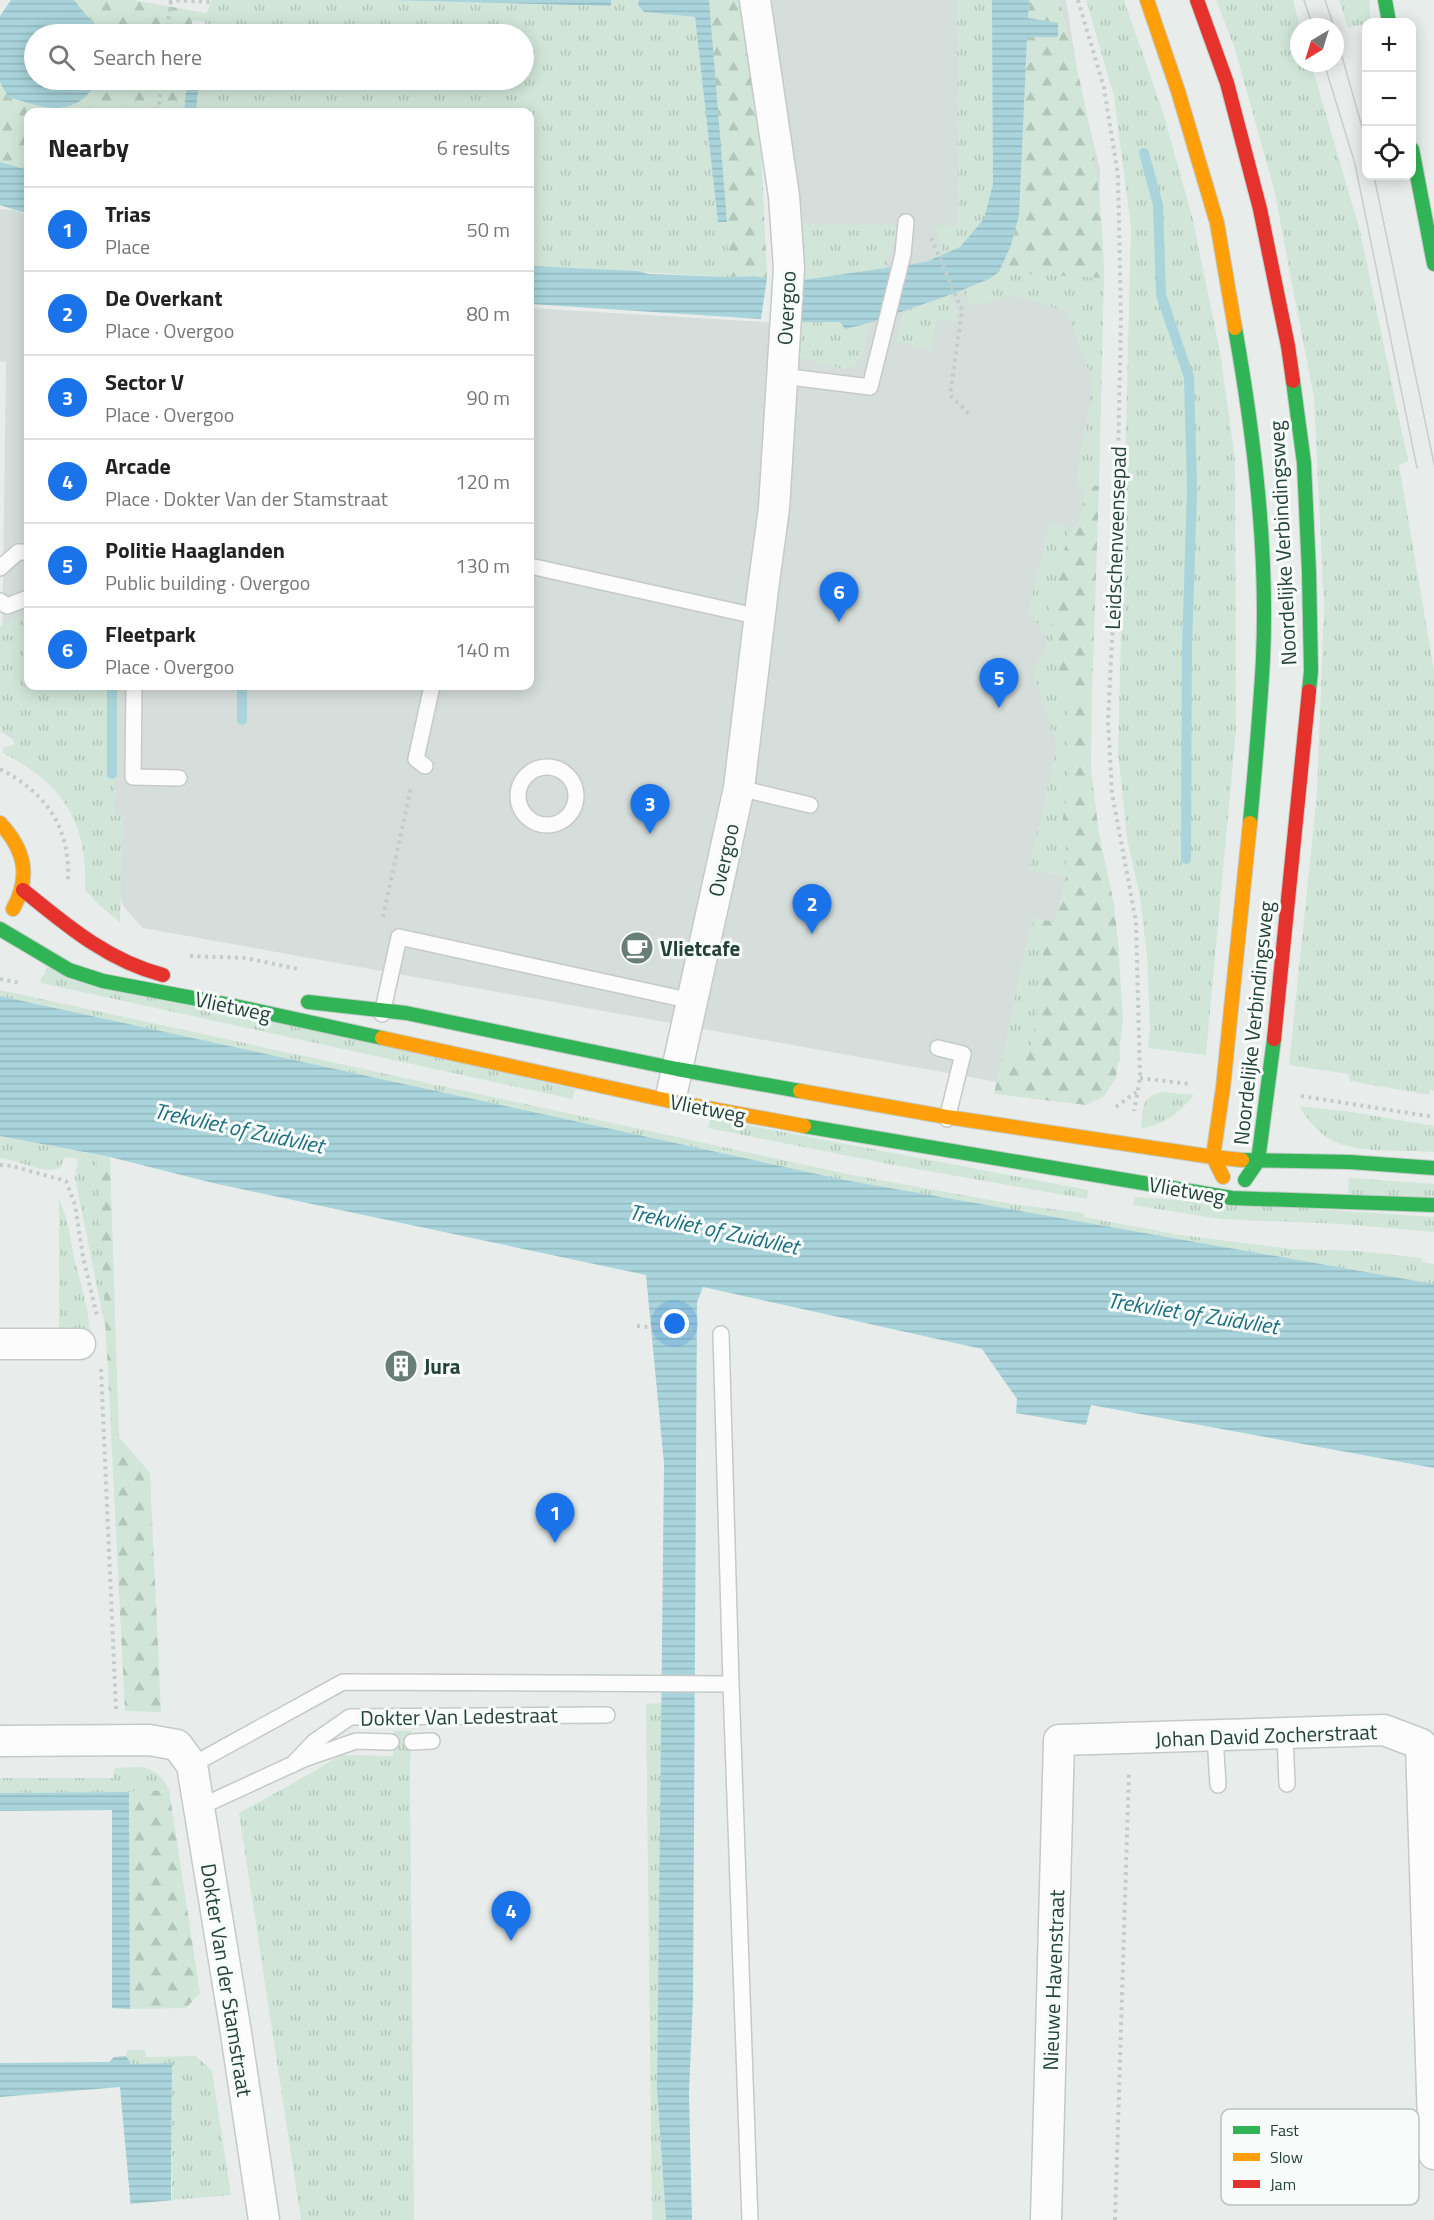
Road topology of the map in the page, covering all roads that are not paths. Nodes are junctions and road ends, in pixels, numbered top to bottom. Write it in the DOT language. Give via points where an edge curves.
graph roads {
  1 [pos="754,0"];
  2 [pos="1147,0"];
  3 [pos="1197,0"];
  4 [pos="1385,0"];
  5 [pos="1388,18"];
  6 [pos="1416,170"];
  7 [pos="906,222"];
  8 [pos="1434,264"];
  9 [pos="782,376"];
  10 [pos="24,552"];
  11 [pos="534,567"];
  12 [pos="0,568"];
  13 [pos="24,600"];
  14 [pos="0,601"];
  15 [pos="760,616"];
  16 [pos="134,690"];
  17 [pos="431,690"];
  18 [pos="425,766"];
  19 [pos="179,778"];
  20 [pos="740,788"];
  21 [pos="810,805"];
  22 [pos="0,823"];
  23 [pos="23,890"];
  24 [pos="0,923"];
  25 [pos="0,929"];
  26 [pos="176,978"];
  27 [pos="294,1000"];
  28 [pos="692,1001"];
  29 [pos="382,1011"];
  30 [pos="377,1037"];
  31 [pos="938,1048"];
  32 [pos="677,1069"];
  33 [pos="670,1101"];
  34 [pos="947,1117"];
  35 [pos="939,1148"];
  36 [pos="1213,1156"];
  37 [pos="1258,1161"];
  38 [pos="1434,1168"];
  39 [pos="1232,1198"];
  40 [pos="1434,1205"];
  41 [pos="89,1333"];
  42 [pos="721,1334"];
  43 [pos="0,1344"];
  44 [pos="731,1684"];
  45 [pos="607,1715"];
  46 [pos="1285,1734"];
  47 [pos="1215,1736"];
  48 [pos="1059,1740"];
  49 [pos="0,1741"];
  50 [pos="432,1741"];
  51 [pos="392,1742"];
  52 [pos="412,1742"];
  53 [pos="184,1755"];
  54 [pos="292,1765"];
  55 [pos="1287,1784"];
  56 [pos="1218,1785"];
  57 [pos="200,1807"];
  58 [pos="1434,2154"];
  59 [pos="264,2220"];
  60 [pos="750,2220"];
  61 [pos="1046,2220"];
  1 -- 9 [label="street, Overgoo" via="784,196 789,268"];
  2 -- 36 [label="street, Noordelijke Verbindingsweg" via="1217,223 1252,441 1262,561 1263,658 1247,869"];
  3 -- 37 [label="street, Noordelijke Verbindingsweg" via="1227,83 1260,210 1288,346 1304,474 1311,671"];
  4 -- 5 [label="street"];
  6 -- 8 [label="street"];
  7 -- 9 [label="lane" via="903,254 870,387"];
  9 -- 15 [label="street, Overgoo" via="774,508"];
  10 -- 12 [label="lane" via="18,552"];
  11 -- 15 [label="lane"];
  13 -- 14 [label="lane" via="7,606"];
  15 -- 20 [label="street, Overgoo"];
  16 -- 19 [label="lane" via="133,777"];
  17 -- 18 [label="lane" via="416,759"];
  20 -- 21 [label="lane"];
  20 -- 28 [label="street, Overgoo"];
  22 -- 23 [label="street" via="11,834 24,861"];
  23 -- 24 [label="street"];
  23 -- 26 [label="street, Vlietweg" via="112,956 143,972"];
  25 -- 30 [label="street, Vlietweg" via="69,970 103,981"];
  27 -- 29 [label="street, Vlietweg"];
  28 -- 29 [label="lane" via="399,938"];
  28 -- 32 [label="street, Overgoo"];
  29 -- 30 [label="lane"];
  29 -- 32 [label="street, Vlietweg" via="406,1012"];
  30 -- 33 [label="street, Vlietweg"];
  31 -- 34 [label="lane" via="963,1054"];
  32 -- 33 [label="street, Overgoo"];
  32 -- 34 [label="street, Vlietweg"];
  33 -- 35 [label="street, Vlietweg"];
  34 -- 35 [label="lane"];
  34 -- 36 [label="street, Vlietweg"];
  35 -- 39 [label="street, Vlietweg"];
  36 -- 37 [label="street, Vlietweg"];
  36 -- 39 [label="street, Noordelijke Verbindingsweg"];
  37 -- 38 [label="street, Vlietweg"];
  37 -- 39 [label="street, Noordelijke Verbindingsweg"];
  39 -- 40 [label="street, Vlietweg"];
  41 -- 43 [label="street"];
  42 -- 44 [label="lane"];
  44 -- 53 [label="lane" via="343,1682"];
  44 -- 60 [label="lane"];
  45 -- 54 [label="lane, Dokter Van Ledestraat" via="350,1717"];
  46 -- 47 [label="street, Johan David Zocherstraat"];
  46 -- 55 [label="lane"];
  46 -- 58 [label="street, Johan David Zocherstraat" via="1384,1730 1421,1744"];
  47 -- 48 [label="street, Johan David Zocherstraat"];
  47 -- 56 [label="lane"];
  48 -- 61 [label="street, Nieuwe Havenstraat"];
  49 -- 53 [label="street" via="149,1740"];
  50 -- 52 [label="lane"];
  51 -- 54 [label="lane" via="356,1741"];
  53 -- 57 [label="street, Dokter Van der Stamstraat"];
  54 -- 57 [label="lane"];
  57 -- 59 [label="street, Dokter Van der Stamstraat"];
}
